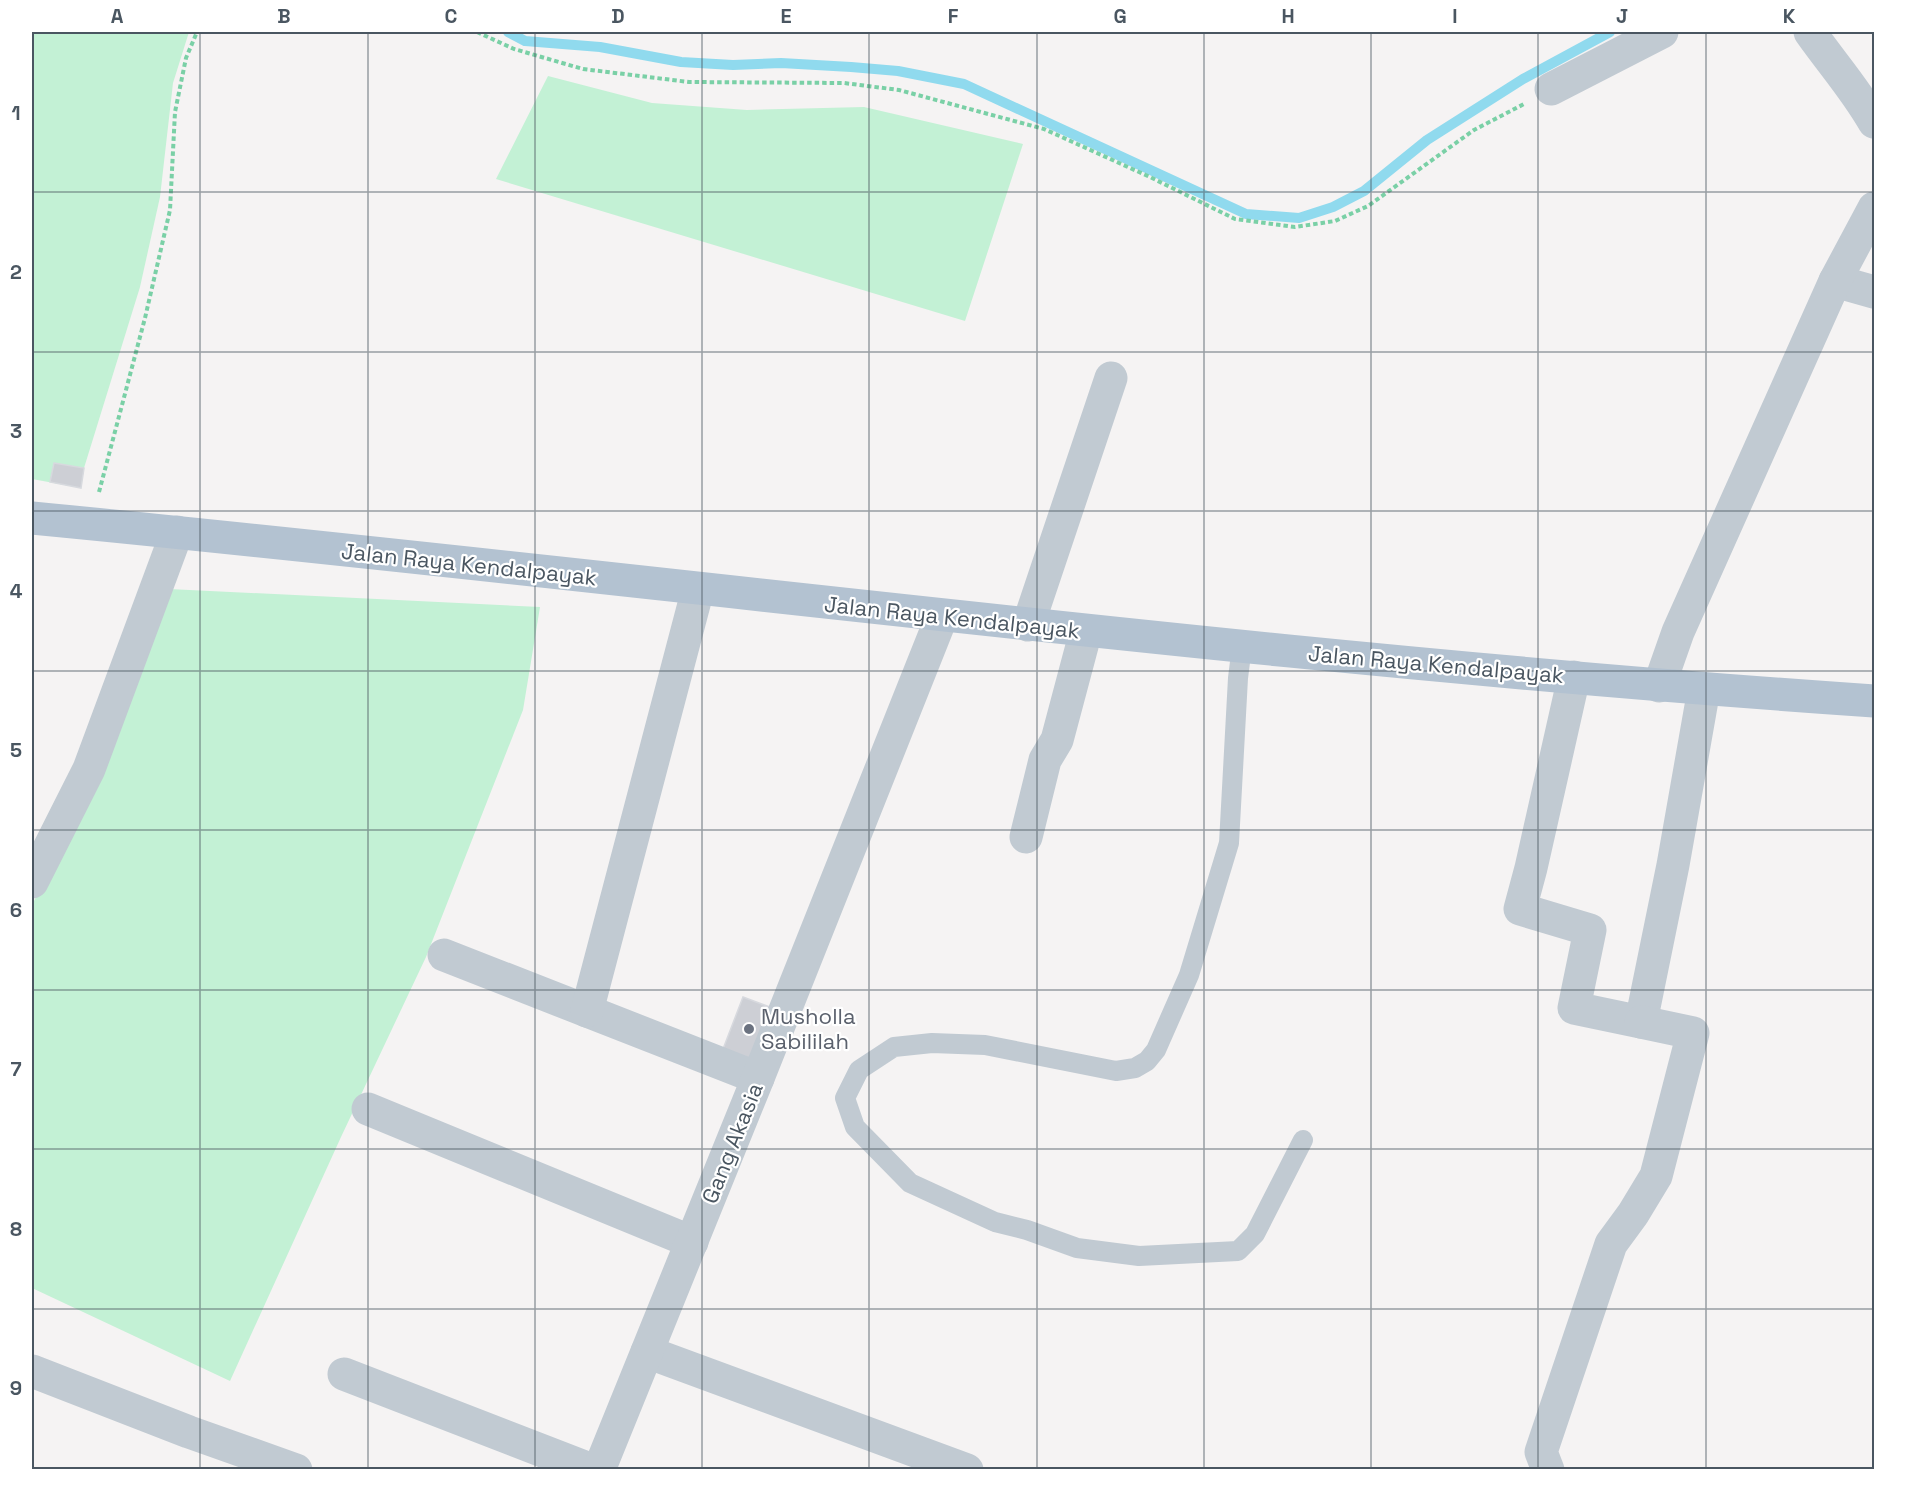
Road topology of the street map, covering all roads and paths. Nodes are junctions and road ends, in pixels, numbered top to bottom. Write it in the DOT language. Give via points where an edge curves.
graph roads {
  1 [pos="197,32"];
  2 [pos="477,32"];
  3 [pos="1662,32"];
  4 [pos="1810,32"];
  5 [pos="1551,89"];
  6 [pos="1875,122"];
  7 [pos="1875,208"];
  8 [pos="1835,281"];
  9 [pos="1875,292"];
  10 [pos="1111,378"];
  11 [pos="32,518"];
  12 [pos="89,524"];
  13 [pos="177,532"];
  14 [pos="698,589"];
  15 [pos="942,616"];
  16 [pos="1029,625"];
  17 [pos="1086,631"];
  18 [pos="1242,646"];
  19 [pos="1574,677"];
  20 [pos="1659,686"];
  21 [pos="1704,689"];
  22 [pos="1875,701"];
  23 [pos="1026,837"];
  24 [pos="32,882"];
  25 [pos="444,955"];
  26 [pos="587,1011"];
  27 [pos="1641,1022"];
  28 [pos="758,1078"];
  29 [pos="368,1109"];
  30 [pos="1303,1140"];
  31 [pos="692,1242"];
  32 [pos="647,1352"];
  33 [pos="32,1371"];
  34 [pos="344,1374"];
  35 [pos="296,1470"];
  36 [pos="592,1470"];
  37 [pos="599,1470"];
  38 [pos="967,1470"];
  39 [pos="1548,1470"];
  1 -- 12 [label="path" via="186,58 176,112 170,210 140,339"];
  2 -- 5 [label="path" via="514,49 583,69 689,82 844,83 898,90 1044,129 1235,219 1295,227 1335,221 1368,206 1474,130"];
  3 -- 5 [label="street"];
  4 -- 6 [label="street"];
  7 -- 8 [label="street"];
  8 -- 9 [label="street"];
  8 -- 20 [label="street" via="1678,632"];
  10 -- 16 [label="street"];
  11 -- 12 [label="main road, Jalan Raya Kendalpayak"];
  12 -- 13 [label="main road, Jalan Raya Kendalpayak"];
  13 -- 14 [label="main road, Jalan Raya Kendalpayak"];
  13 -- 24 [label="street" via="89,769"];
  14 -- 15 [label="main road, Jalan Raya Kendalpayak"];
  14 -- 26 [label="street"];
  15 -- 16 [label="main road, Jalan Raya Kendalpayak"];
  15 -- 28 [label="street, Gang Akasia"];
  16 -- 17 [label="main road, Jalan Raya Kendalpayak"];
  17 -- 18 [label="main road, Jalan Raya Kendalpayak"];
  17 -- 23 [label="street" via="1057,740 1045,760"];
  18 -- 19 [label="main road, Jalan Raya Kendalpayak"];
  18 -- 30 [label="lane" via="1229,843 1189,975 1156,1050 1147,1061 1116,1071 985,1045 932,1043 894,1047 859,1070 845,1098 855,1127 910,1183 995,1222 1077,1248 1139,1256 1238,1251 1255,1234"];
  19 -- 20 [label="main road, Jalan Raya Kendalpayak"];
  19 -- 27 [label="street" via="1520,909 1590,930 1574,1008"];
  20 -- 21 [label="main road, Jalan Raya Kendalpayak"];
  21 -- 22 [label="main road, Jalan Raya Kendalpayak"];
  21 -- 27 [label="street"];
  25 -- 26 [label="street"];
  26 -- 28 [label="street"];
  27 -- 39 [label="street" via="1693,1034 1656,1176 1611,1244 1540,1452"];
  28 -- 31 [label="street, Gang Akasia"];
  29 -- 31 [label="street"];
  31 -- 32 [label="street, Gang Akasia"];
  32 -- 37 [label="street, Gang Akasia"];
  32 -- 38 [label="street"];
  33 -- 35 [label="street"];
  34 -- 36 [label="street"];
}
